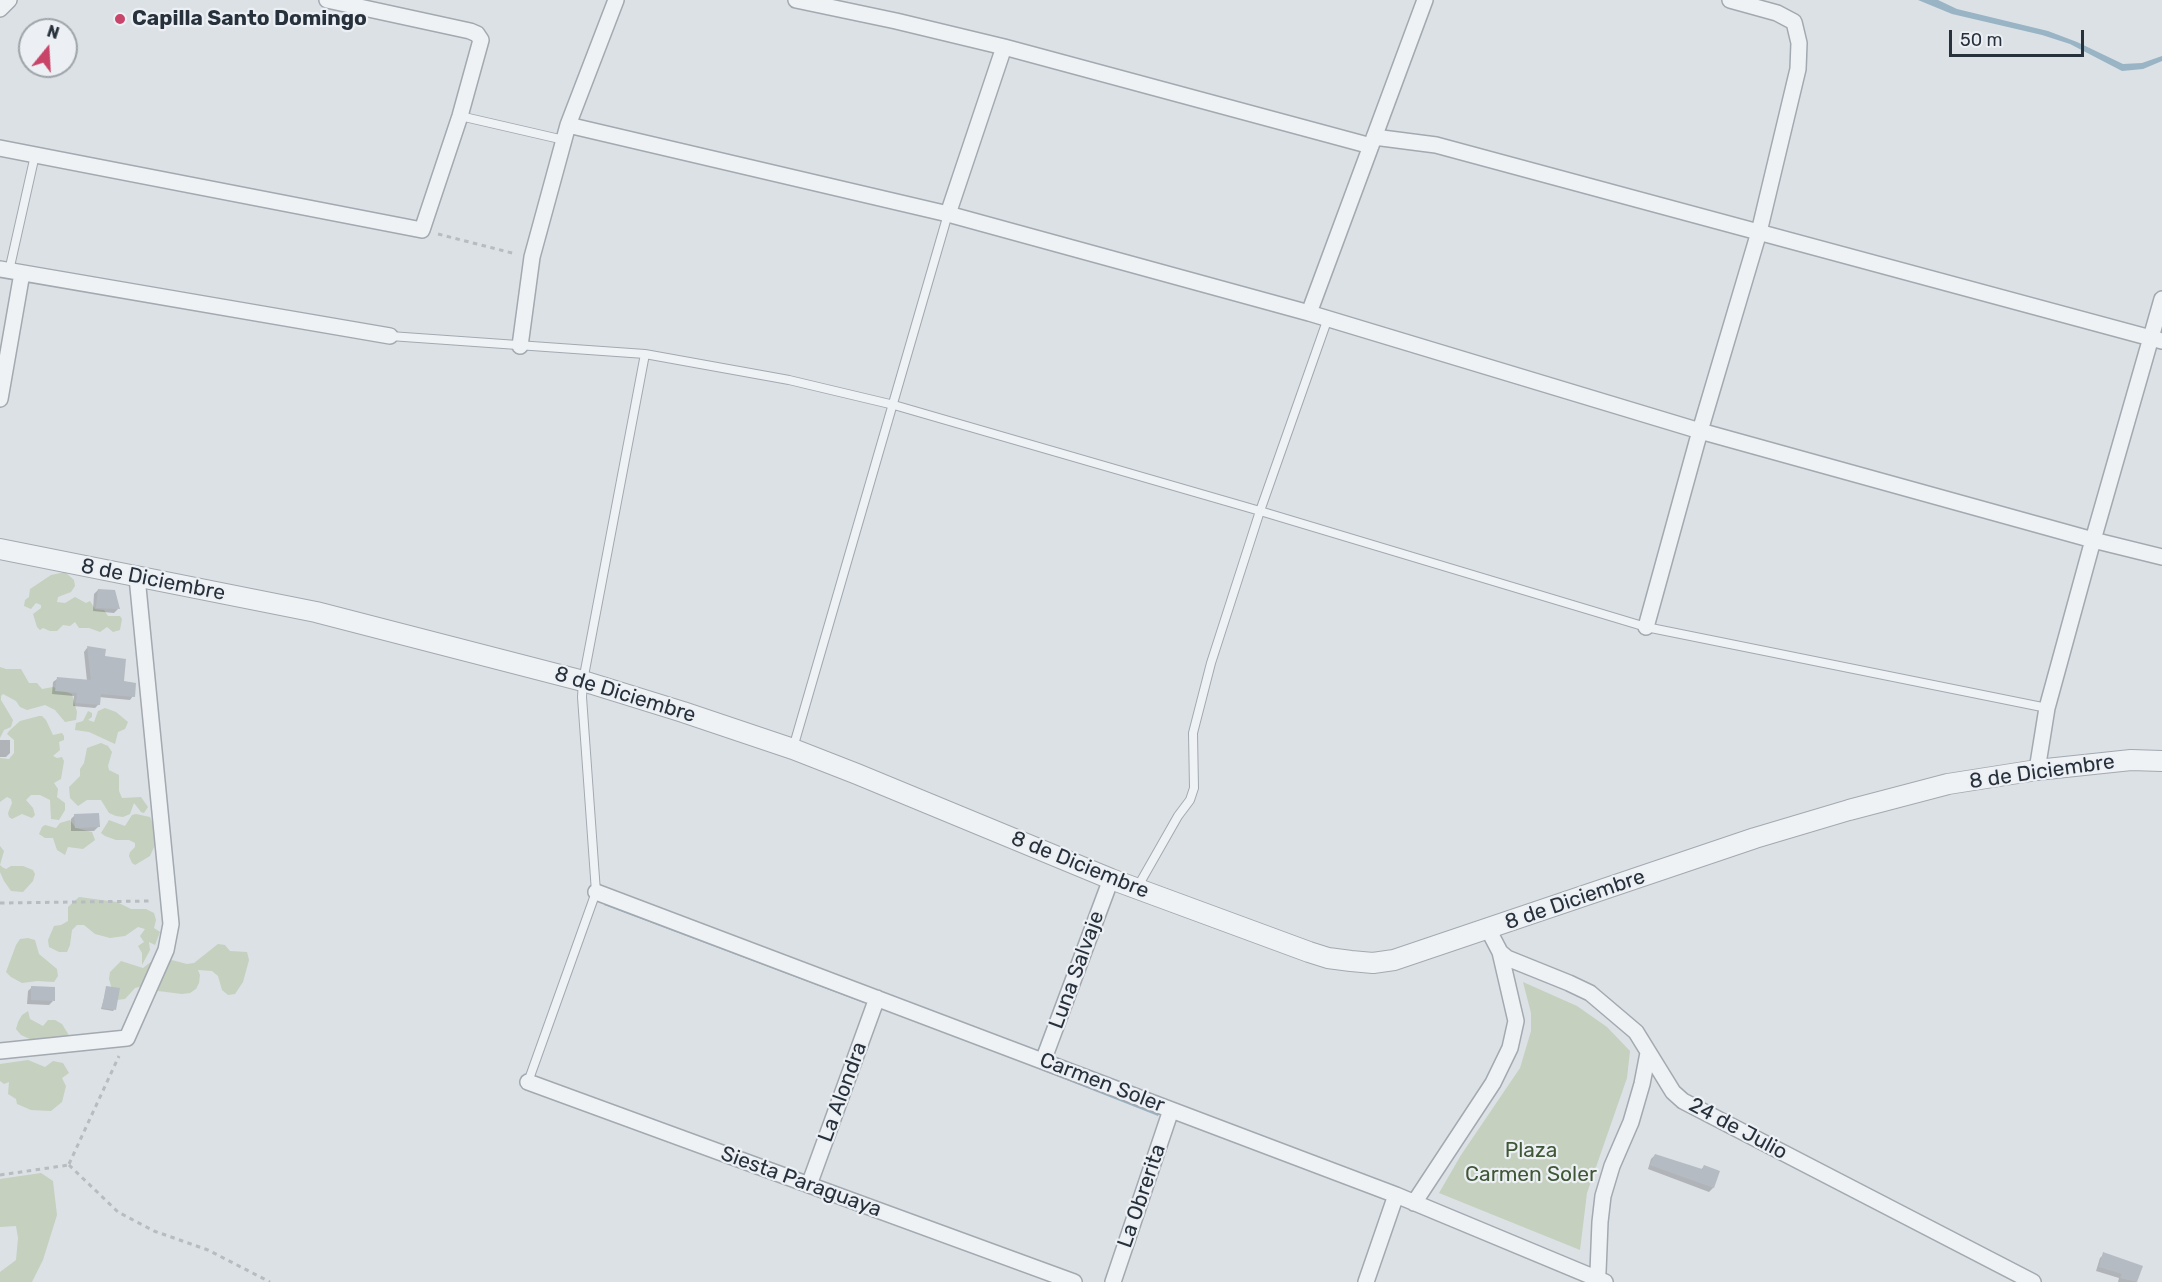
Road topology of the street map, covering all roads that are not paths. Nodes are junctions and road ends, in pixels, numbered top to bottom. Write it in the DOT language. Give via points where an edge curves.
graph roads {
  1 [pos="9,0"];
  2 [pos="327,0"];
  3 [pos="616,0"];
  4 [pos="796,0"];
  5 [pos="1425,0"];
  6 [pos="1730,0"];
  7 [pos="0,9"];
  8 [pos="1004,47"];
  9 [pos="460,116"];
  10 [pos="568,125"];
  11 [pos="564,140"];
  12 [pos="1373,141"];
  13 [pos="0,148"];
  14 [pos="35,155"];
  15 [pos="948,214"];
  16 [pos="1759,232"];
  17 [pos="10,271"];
  18 [pos="2162,299"];
  19 [pos="1309,313"];
  20 [pos="1328,318"];
  21 [pos="390,336"];
  22 [pos="2156,340"];
  23 [pos="520,346"];
  24 [pos="645,354"];
  25 [pos="0,399"];
  26 [pos="894,405"];
  27 [pos="1700,431"];
  28 [pos="1260,511"];
  29 [pos="2093,540"];
  30 [pos="0,549"];
  31 [pos="2162,557"];
  32 [pos="137,577"];
  33 [pos="1646,627"];
  34 [pos="583,681"];
  35 [pos="2048,708"];
  36 [pos="793,749"];
  37 [pos="2162,761"];
  38 [pos="2037,770"];
  39 [pos="1111,879"];
  40 [pos="1137,888"];
  41 [pos="596,892"];
  42 [pos="1488,929"];
  43 [pos="1500,952"];
  44 [pos="877,998"];
  45 [pos="0,1051"];
  46 [pos="1648,1053"];
  47 [pos="1043,1061"];
  48 [pos="528,1082"];
  49 [pos="1171,1110"];
  50 [pos="809,1185"];
  51 [pos="1396,1195"];
  52 [pos="1414,1203"];
  53 [pos="1598,1281"];
  54 [pos="1074,1282"];
  55 [pos="1113,1282"];
  56 [pos="1366,1282"];
  57 [pos="2033,1282"];
  1 -- 7 [label="street"];
  2 -- 9 [label="street" via="477,34 481,40"];
  3 -- 10 [label="street"];
  4 -- 8 [label="street"];
  5 -- 12 [label="street"];
  6 -- 16 [label="street" via="1794,22 1799,43 1798,69"];
  8 -- 12 [label="street"];
  8 -- 15 [label="street"];
  9 -- 11 [label="lane"];
  9 -- 14 [label="street" via="422,230"];
  10 -- 11 [label="street"];
  10 -- 15 [label="street"];
  11 -- 23 [label="street" via="532,257"];
  12 -- 16 [label="street" via="1436,145"];
  12 -- 19 [label="street"];
  13 -- 14 [label="street"];
  14 -- 17 [label="lane"];
  15 -- 19 [label="street"];
  15 -- 26 [label="lane"];
  16 -- 22 [label="street"];
  16 -- 27 [label="street"];
  17 -- 21 [label="street"];
  17 -- 25 [label="street"];
  18 -- 22 [label="street"];
  19 -- 20 [label="street"];
  20 -- 27 [label="street"];
  20 -- 28 [label="lane"];
  21 -- 23 [label="lane"];
  22 -- 29 [label="street"];
  23 -- 24 [label="lane"];
  24 -- 26 [label="lane" via="789,380"];
  24 -- 34 [label="lane"];
  26 -- 28 [label="lane"];
  26 -- 36 [label="lane"];
  27 -- 29 [label="street"];
  27 -- 33 [label="street"];
  28 -- 33 [label="lane"];
  28 -- 40 [label="lane" via="1193,733 1194,788"];
  29 -- 31 [label="street"];
  29 -- 35 [label="street"];
  30 -- 32 [label="street, 8 de Diciembre"];
  32 -- 34 [label="street, 8 de Diciembre" via="316,612"];
  32 -- 45 [label="street" via="171,924 166,950 128,1038"];
  33 -- 35 [label="lane"];
  34 -- 36 [label="street, 8 de Diciembre"];
  34 -- 41 [label="lane"];
  35 -- 38 [label="street"];
  36 -- 39 [label="street, 8 de Diciembre"];
  37 -- 38 [label="street, 8 de Diciembre" via="2131,760"];
  38 -- 42 [label="street, 8 de Diciembre" via="1948,784 1849,810"];
  39 -- 40 [label="street, 8 de Diciembre"];
  39 -- 47 [label="street, Luna Salvaje"];
  40 -- 42 [label="street, 8 de Diciembre" via="1328,958 1373,963 1394,960"];
  41 -- 44 [label="street, Carmen Soler"];
  41 -- 48 [label="lane"];
  42 -- 43 [label="street"];
  43 -- 46 [label="street, 24 de Julio" via="1514,963 1590,993 1636,1032"];
  43 -- 52 [label="street" via="1516,1021 1510,1048 1493,1083"];
  44 -- 47 [label="street, Carmen Soler"];
  44 -- 50 [label="street, La Alondra"];
  46 -- 53 [label="street" via="1631,1122 1603,1196"];
  46 -- 57 [label="street, 24 de Julio" via="1683,1101"];
  47 -- 49 [label="street, Carmen Soler"];
  48 -- 50 [label="street, Siesta Paraguaya"];
  49 -- 51 [label="street, Carmen Soler"];
  49 -- 55 [label="street, La Obrerita"];
  50 -- 54 [label="street, Siesta Paraguaya"];
  51 -- 52 [label="street, Carmen Soler"];
  51 -- 56 [label="street"];
  52 -- 53 [label="street, Carmen Soler"];
}
